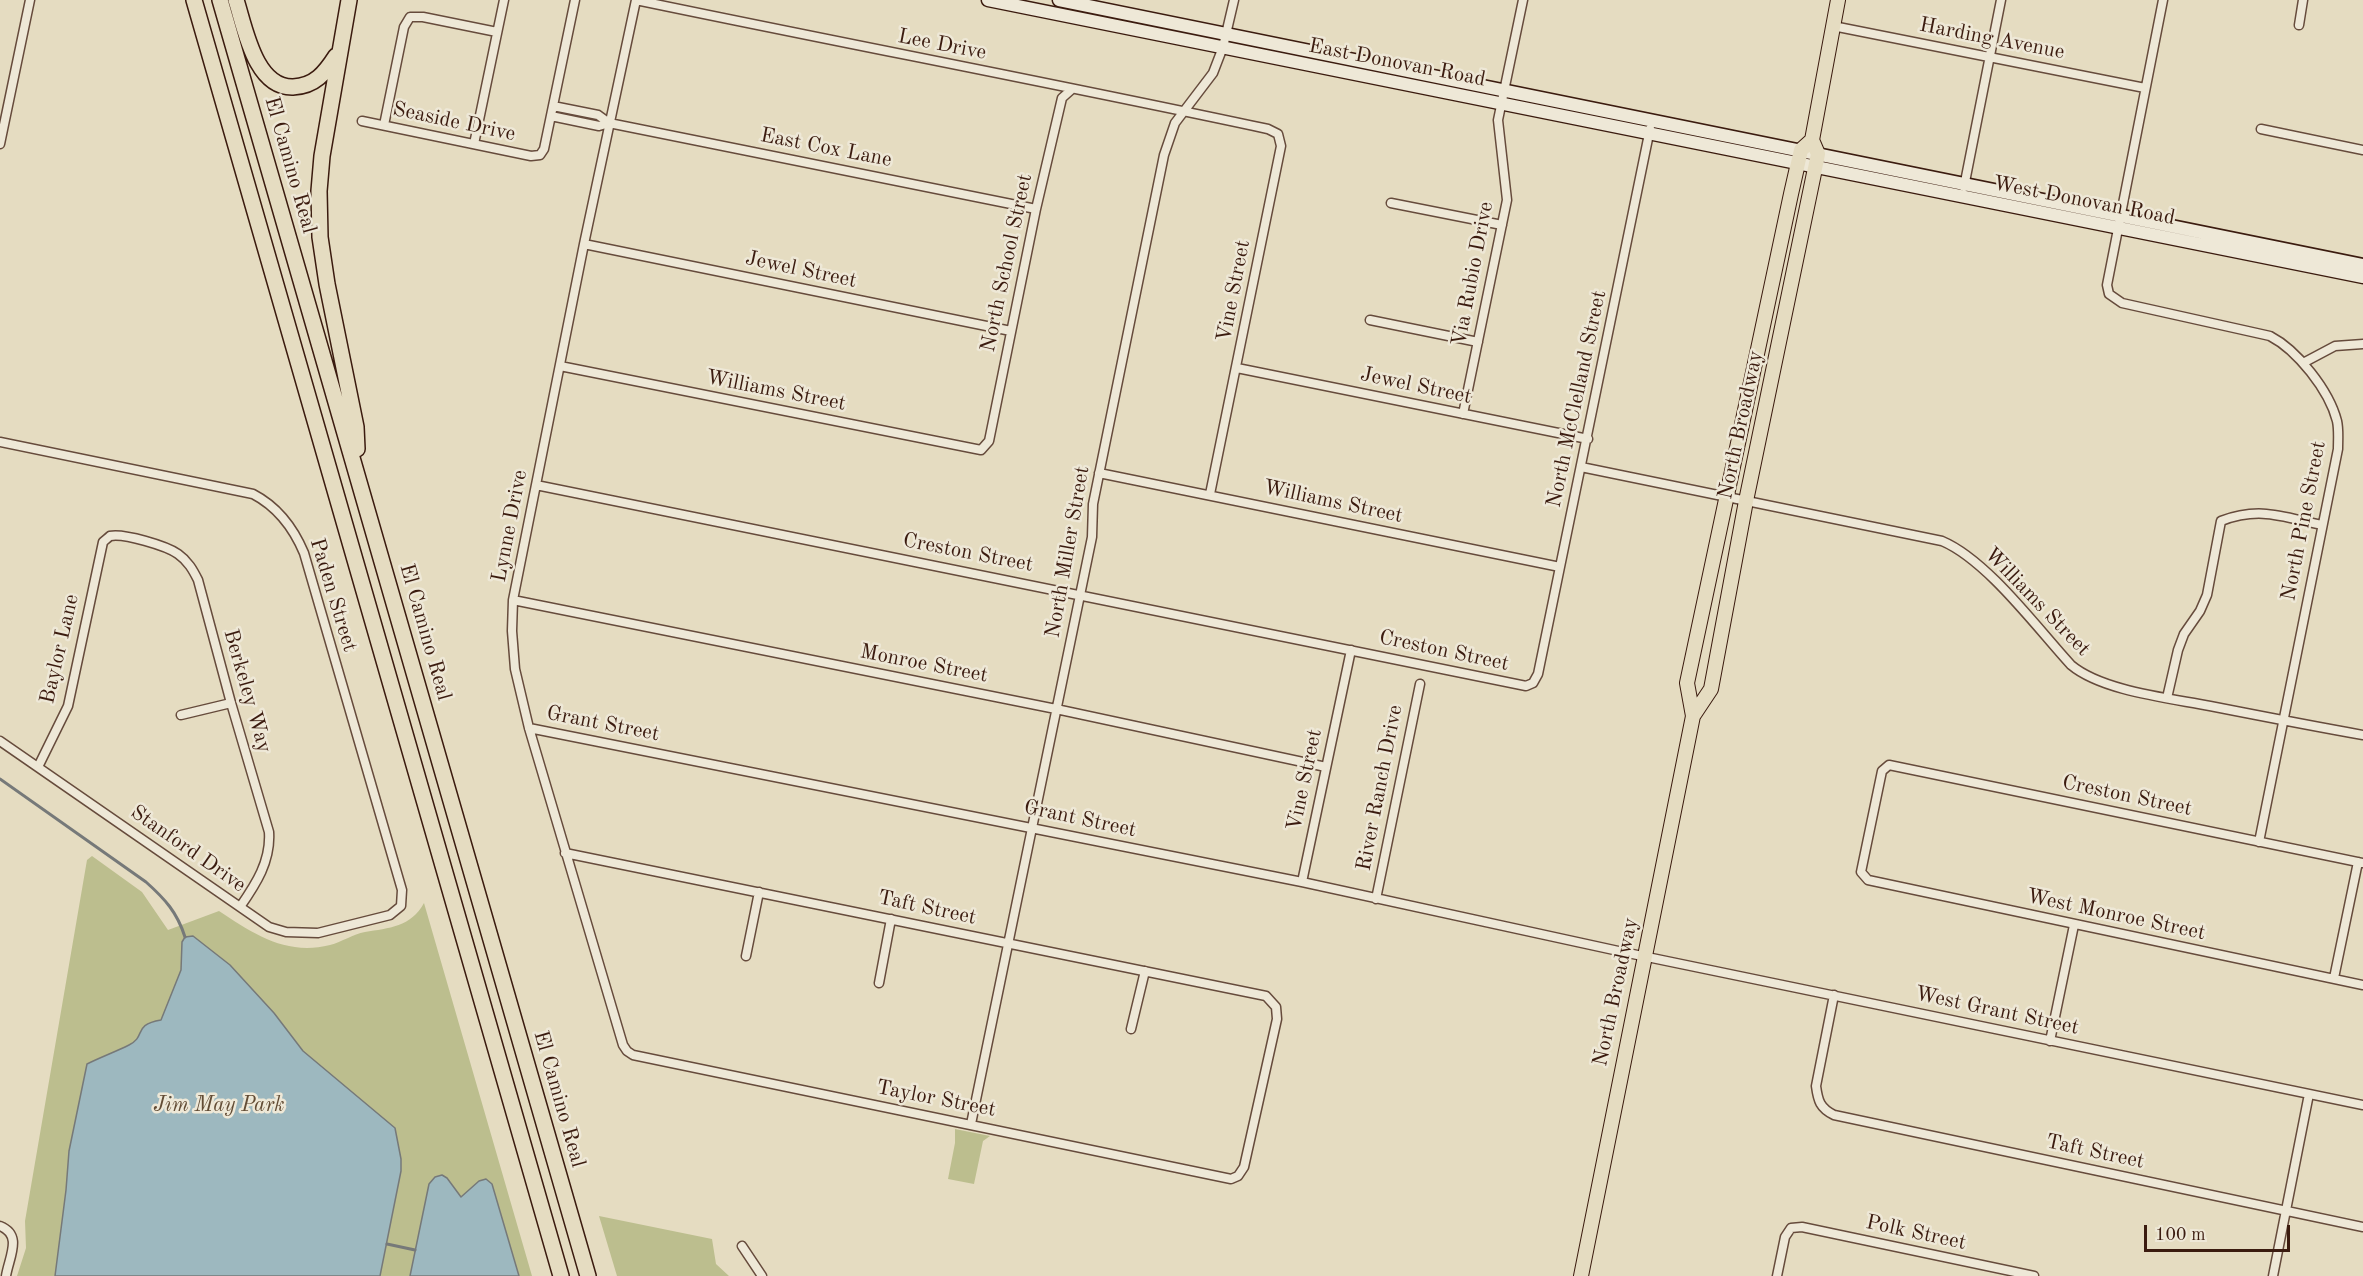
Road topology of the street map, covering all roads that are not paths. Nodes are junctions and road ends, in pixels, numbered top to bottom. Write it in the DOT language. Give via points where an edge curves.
graph roads {
  1 [pos="30,0"];
  2 [pos="194,0"];
  3 [pos="220,0"];
  4 [pos="236,0"];
  5 [pos="349,0"];
  6 [pos="504,0"];
  7 [pos="575,0"];
  8 [pos="636,0"];
  9 [pos="988,0"];
  10 [pos="1059,0"];
  11 [pos="1234,0"];
  12 [pos="1522,0"];
  13 [pos="1838,0"];
  14 [pos="2001,0"];
  15 [pos="2163,0"];
  16 [pos="2303,0"];
  17 [pos="2299,25"];
  18 [pos="1833,26"];
  19 [pos="497,32"];
  20 [pos="1227,34"];
  21 [pos="1224,47"];
  22 [pos="339,51"];
  23 [pos="1990,57"];
  24 [pos="2145,88"];
  25 [pos="1071,90"];
  26 [pos="1505,90"];
  27 [pos="1502,104"];
  28 [pos="554,106"];
  29 [pos="1184,111"];
  30 [pos="551,116"];
  31 [pos="1651,120"];
  32 [pos="362,121"];
  33 [pos="609,123"];
  34 [pos="1241,123"];
  35 [pos="384,125"];
  36 [pos="2261,129"];
  37 [pos="1649,133"];
  38 [pos="1812,140"];
  39 [pos="0,144"];
  40 [pos="474,144"];
  41 [pos="2363,150"];
  42 [pos="1799,157"];
  43 [pos="1817,160"];
  44 [pos="1965,184"];
  45 [pos="1962,196"];
  46 [pos="1391,203"];
  47 [pos="1036,209"];
  48 [pos="2118,221"];
  49 [pos="1502,225"];
  50 [pos="584,244"];
  51 [pos="2363,265"];
  52 [pos="2363,277"];
  53 [pos="1370,320"];
  54 [pos="1011,331"];
  55 [pos="1478,342"];
  56 [pos="2363,344"];
  57 [pos="2303,363"];
  58 [pos="560,366"];
  59 [pos="1237,368"];
  60 [pos="1463,414"];
  61 [pos="1588,440"];
  62 [pos="0,442"];
  63 [pos="985,448"];
  64 [pos="1581,467"];
  65 [pos="1099,473"];
  66 [pos="359,478"];
  67 [pos="536,485"];
  68 [pos="1210,494"];
  69 [pos="1727,497"];
  70 [pos="1746,501"];
  71 [pos="2322,525"];
  72 [pos="110,537"];
  73 [pos="1560,567"];
  74 [pos="1081,594"];
  75 [pos="513,600"];
  76 [pos="1351,650"];
  77 [pos="1533,683"];
  78 [pos="1420,684"];
  79 [pos="2167,698"];
  80 [pos="231,703"];
  81 [pos="1056,709"];
  82 [pos="181,715"];
  83 [pos="1693,716"];
  84 [pos="2284,720"];
  85 [pos="529,728"];
  86 [pos="2363,735"];
  87 [pos="0,741"];
  88 [pos="38,767"];
  89 [pos="1326,767"];
  90 [pos="1031,827"];
  91 [pos="2259,842"];
  92 [pos="565,853"];
  93 [pos="2360,862"];
  94 [pos="1863,877"];
  95 [pos="1302,882"];
  96 [pos="759,892"];
  97 [pos="1376,898"];
  98 [pos="240,907"];
  99 [pos="372,919"];
  100 [pos="891,919"];
  101 [pos="2074,925"];
  102 [pos="1007,943"];
  103 [pos="1623,952"];
  104 [pos="746,956"];
  105 [pos="1646,957"];
  106 [pos="1145,971"];
  107 [pos="2334,978"];
  108 [pos="879,983"];
  109 [pos="2363,985"];
  110 [pos="1834,995"];
  111 [pos="1131,1029"];
  112 [pos="2050,1041"];
  113 [pos="627,1051"];
  114 [pos="2309,1094"];
  115 [pos="2363,1105"];
  116 [pos="971,1124"];
  117 [pos="1238,1176"];
  118 [pos="2286,1211"];
  119 [pos="0,1226"];
  120 [pos="2363,1227"];
  121 [pos="742,1246"];
  122 [pos="6,1276"];
  123 [pos="561,1276"];
  124 [pos="588,1276"];
  125 [pos="762,1276"];
  126 [pos="1581,1276"];
  127 [pos="1777,1276"];
  128 [pos="2034,1276"];
  129 [pos="2273,1276"];
  1 -- 39 [label="street"];
  2 -- 123 [label="highway"];
  3 -- 66 [label="highway, El Camino Real"];
  4 -- 22 [label="highway" via="253,52 263,73 275,83 295,87 315,81"];
  5 -- 22 [label="highway"];
  6 -- 19 [label="street"];
  7 -- 28 [label="street"];
  8 -- 25 [label="street, Lee Drive"];
  8 -- 33 [label="street, Lynne Drive"];
  9 -- 21 [label="main road, East Donovan Road"];
  10 -- 20 [label="main road, East Donovan Road"];
  11 -- 20 [label="street, North Miller Street"];
  12 -- 26 [label="street"];
  13 -- 18 [label="main road"];
  14 -- 23 [label="street"];
  15 -- 24 [label="street, North Pine Street"];
  16 -- 17 [label="street"];
  18 -- 23 [label="street, Harding Avenue"];
  18 -- 38 [label="main road"];
  19 -- 35 [label="street" via="410,17 404,27"];
  19 -- 40 [label="street"];
  20 -- 21 [label="street, North Miller Street"];
  20 -- 26 [label="main road, East Donovan Road"];
  21 -- 27 [label="main road, East Donovan Road"];
  21 -- 29 [label="street, North Miller Street" via="1213,73"];
  22 -- 66 [label="highway" via="322,156 320,237 356,427"];
  23 -- 24 [label="street, Harding Avenue"];
  23 -- 44 [label="street"];
  24 -- 48 [label="street, North Pine Street"];
  25 -- 29 [label="street, Lee Drive"];
  25 -- 47 [label="street, North School Street" via="1062,98"];
  26 -- 27 [label="street"];
  26 -- 31 [label="main road, East Donovan Road"];
  27 -- 37 [label="main road, East Donovan Road"];
  27 -- 49 [label="street, Via Rubio Drive" via="1498,120 1507,200"];
  28 -- 30 [label="street"];
  28 -- 33 [label="street, East Cox Lane" via="598,115"];
  29 -- 34 [label="street, Lee Drive"];
  29 -- 65 [label="street, North Miller Street" via="1175,123 1164,155"];
  30 -- 33 [label="street, East Cox Lane" via="599,126"];
  30 -- 40 [label="street, Seaside Drive" via="544,150 538,155"];
  31 -- 37 [label="street, North McClelland Street"];
  31 -- 42 [label="main road, East Donovan Road"];
  32 -- 35 [label="street, Seaside Drive"];
  33 -- 47 [label="street, East Cox Lane"];
  33 -- 50 [label="street, Lynne Drive"];
  34 -- 59 [label="street, Vine Street" via="1278,134 1281,146"];
  35 -- 40 [label="street, Seaside Drive"];
  36 -- 41 [label="street"];
  37 -- 42 [label="main road, East Donovan Road"];
  37 -- 61 [label="street, North McClelland Street"];
  38 -- 42 [label="main road"];
  38 -- 43 [label="main road"];
  42 -- 43 [label="main road, West Donovan Road"];
  42 -- 69 [label="main road, North Broadway"];
  43 -- 44 [label="main road, West Donovan Road"];
  43 -- 45 [label="main road, West Donovan Road"];
  43 -- 70 [label="main road, North Broadway"];
  44 -- 45 [label="street"];
  44 -- 48 [label="main road, West Donovan Road"];
  45 -- 48 [label="main road, West Donovan Road"];
  46 -- 49 [label="street"];
  47 -- 54 [label="street, North School Street"];
  48 -- 51 [label="main road, West Donovan Road"];
  48 -- 52 [label="main road, West Donovan Road"];
  48 -- 57 [label="street, North Pine Street" via="2107,285 2113,299 2270,336"];
  49 -- 55 [label="street, Via Rubio Drive"];
  50 -- 54 [label="street, Jewel Street"];
  50 -- 58 [label="street, Lynne Drive"];
  53 -- 55 [label="street"];
  54 -- 63 [label="street, North School Street"];
  55 -- 60 [label="street, Via Rubio Drive"];
  56 -- 57 [label="street" via="2335,346"];
  57 -- 71 [label="street, North Pine Street" via="2334,410 2337,422 2338,449"];
  58 -- 63 [label="street, Williams Street"];
  58 -- 67 [label="street, Lynne Drive"];
  59 -- 60 [label="street, Jewel Street"];
  59 -- 68 [label="street, Vine Street"];
  60 -- 61 [label="street, Jewel Street"];
  61 -- 64 [label="street, North McClelland Street"];
  62 -- 99 [label="street, Paden Street" via="253,494 269,502 283,517 304,553 402,890 401,906 396,912"];
  64 -- 69 [label="street, Williams Street"];
  64 -- 73 [label="street, North McClelland Street"];
  65 -- 68 [label="street, Williams Street"];
  65 -- 74 [label="street, North Miller Street"];
  66 -- 124 [label="highway, El Camino Real"];
  67 -- 74 [label="street, Creston Street"];
  67 -- 75 [label="street, Lynne Drive"];
  68 -- 73 [label="street, Williams Street"];
  69 -- 70 [label="street, Williams Street"];
  69 -- 83 [label="main road, North Broadway" via="1687,683"];
  70 -- 79 [label="street, Williams Street" via="1948,544 1984,569 2082,675"];
  70 -- 83 [label="main road, North Broadway" via="1710,689"];
  71 -- 79 [label="street" via="2259,512 2221,521 2207,595 2184,634"];
  71 -- 84 [label="street, North Pine Street"];
  72 -- 80 [label="street, Berkeley Way" via="166,548 192,567"];
  72 -- 88 [label="street, Baylor Lane" via="100,550 68,706"];
  73 -- 77 [label="street, North McClelland Street"];
  74 -- 76 [label="street, Creston Street"];
  74 -- 81 [label="street, North Miller Street"];
  75 -- 81 [label="street, Monroe Street"];
  75 -- 85 [label="street, Lynne Drive" via="515,669"];
  76 -- 77 [label="street, Creston Street" via="1521,686"];
  76 -- 89 [label="street, Vine Street"];
  78 -- 97 [label="street, River Ranch Drive"];
  79 -- 84 [label="street, Williams Street"];
  80 -- 82 [label="street"];
  80 -- 98 [label="street, Berkeley Way" via="270,842 262,872"];
  81 -- 89 [label="street, Monroe Street"];
  81 -- 90 [label="street, North Miller Street"];
  83 -- 105 [label="main road, North Broadway"];
  84 -- 86 [label="street, Williams Street"];
  84 -- 91 [label="street, North Pine Street"];
  85 -- 90 [label="street, Grant Street"];
  85 -- 92 [label="street, Lynne Drive"];
  87 -- 88 [label="street, Stanford Drive"];
  88 -- 98 [label="street, Stanford Drive"];
  89 -- 95 [label="street, Vine Street"];
  90 -- 95 [label="street, Grant Street"];
  90 -- 102 [label="street, North Miller Street"];
  91 -- 93 [label="street, Creston Street"];
  91 -- 94 [label="street, Creston Street" via="1889,765 1882,771 1861,866"];
  92 -- 96 [label="street, Taft Street"];
  92 -- 113 [label="street, Lynne Drive"];
  93 -- 107 [label="street"];
  94 -- 101 [label="street, West Monroe Street"];
  95 -- 97 [label="street, Grant Street"];
  96 -- 100 [label="street, Taft Street"];
  96 -- 104 [label="street"];
  97 -- 103 [label="street, Grant Street"];
  98 -- 99 [label="street, Stanford Drive" via="269,927 302,934"];
  100 -- 102 [label="street, Taft Street"];
  100 -- 108 [label="street"];
  101 -- 107 [label="street, West Monroe Street"];
  101 -- 112 [label="street"];
  102 -- 106 [label="street, Taft Street"];
  102 -- 116 [label="street, North Miller Street"];
  103 -- 105 [label="street, West Grant Street"];
  105 -- 110 [label="street, West Grant Street"];
  105 -- 126 [label="main road, North Broadway"];
  106 -- 111 [label="street"];
  106 -- 117 [label="street, Taft Street" via="1266,996 1276,1007 1277,1019 1245,1167"];
  107 -- 109 [label="street, West Monroe Street"];
  110 -- 112 [label="street, West Grant Street"];
  110 -- 118 [label="street, Taft Street" via="1816,1086 1817,1099 1834,1115"];
  112 -- 114 [label="street, West Grant Street"];
  113 -- 116 [label="street, Taylor Street" via="725,1075"];
  114 -- 115 [label="street, West Grant Street"];
  114 -- 118 [label="street"];
  116 -- 117 [label="street, Taylor Street" via="1231,1179"];
  118 -- 120 [label="street, Taft Street"];
  118 -- 129 [label="street"];
  119 -- 122 [label="street" via="13,1235"];
  121 -- 125 [label="street"];
  127 -- 128 [label="street, Polk Street" via="1785,1237 1791,1228 1802,1227"];
}
